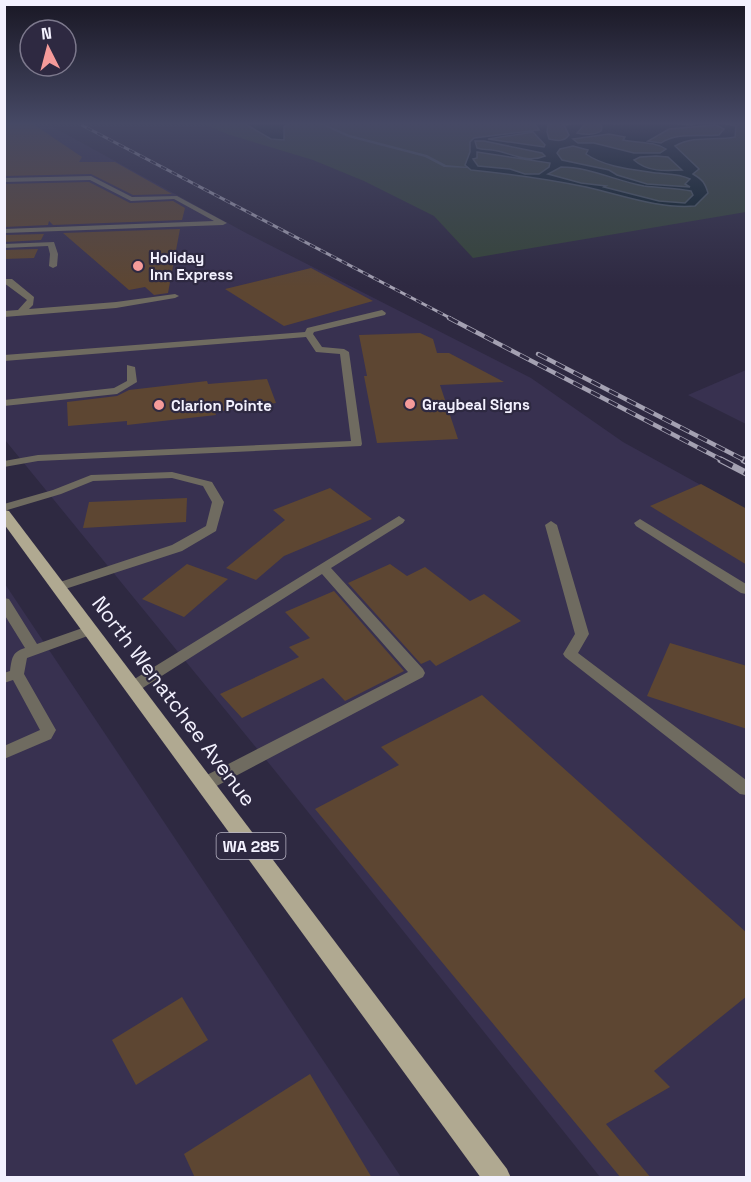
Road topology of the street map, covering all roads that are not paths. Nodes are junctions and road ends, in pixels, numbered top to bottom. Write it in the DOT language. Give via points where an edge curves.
graph roads {
  1 [pos="4,180"];
  2 [pos="4,231"];
  3 [pos="4,246"];
  4 [pos="53,266"];
  5 [pos="4,280"];
  6 [pos="175,296"];
  7 [pos="20,313"];
  8 [pos="382,313"];
  9 [pos="4,314"];
  10 [pos="309,334"];
  11 [pos="4,358"];
  12 [pos="130,367"];
  13 [pos="4,403"];
  14 [pos="4,464"];
  15 [pos="6,516"];
  16 [pos="399,520"];
  17 [pos="640,523"];
  18 [pos="551,525"];
  19 [pos="323,567"];
  20 [pos="59,587"];
  21 [pos="747,590"];
  22 [pos="4,602"];
  23 [pos="91,630"];
  24 [pos="34,650"];
  25 [pos="11,676"];
  26 [pos="133,687"];
  27 [pos="4,753"];
  28 [pos="205,784"];
  29 [pos="747,789"];
  30 [pos="498,1178"];
  1 -- 2 [label="lane" via="91,178 131,199 175,197 223,224"];
  3 -- 4 [label="lane" via="51,244"];
  5 -- 7 [label="lane" via="31,299"];
  6 -- 7 [label="lane"];
  7 -- 9 [label="lane"];
  8 -- 10 [label="lane" via="310,330"];
  10 -- 11 [label="lane"];
  10 -- 14 [label="lane" via="319,350 344,352 357,444 38,458"];
  12 -- 13 [label="lane" via="132,382 117,391"];
  15 -- 20 [label="main road, North Wenatchee Avenue / WA 285"];
  15 -- 20 [label="lane" via="91,478 172,475 208,484 218,502 212,528 177,548"];
  16 -- 19 [label="lane"];
  17 -- 21 [label="lane"];
  18 -- 29 [label="lane" via="582,634 570,654"];
  19 -- 26 [label="lane"];
  19 -- 28 [label="lane" via="418,673"];
  20 -- 23 [label="main road, North Wenatchee Avenue / WA 285"];
  22 -- 24 [label="lane"];
  23 -- 24 [label="lane"];
  23 -- 26 [label="main road, North Wenatchee Avenue / WA 285"];
  24 -- 25 [label="lane" via="20,655"];
  25 -- 27 [label="lane" via="48,730 45,735"];
  26 -- 28 [label="main road, North Wenatchee Avenue / WA 285"];
  28 -- 30 [label="main road, North Wenatchee Avenue / WA 285"];
}
